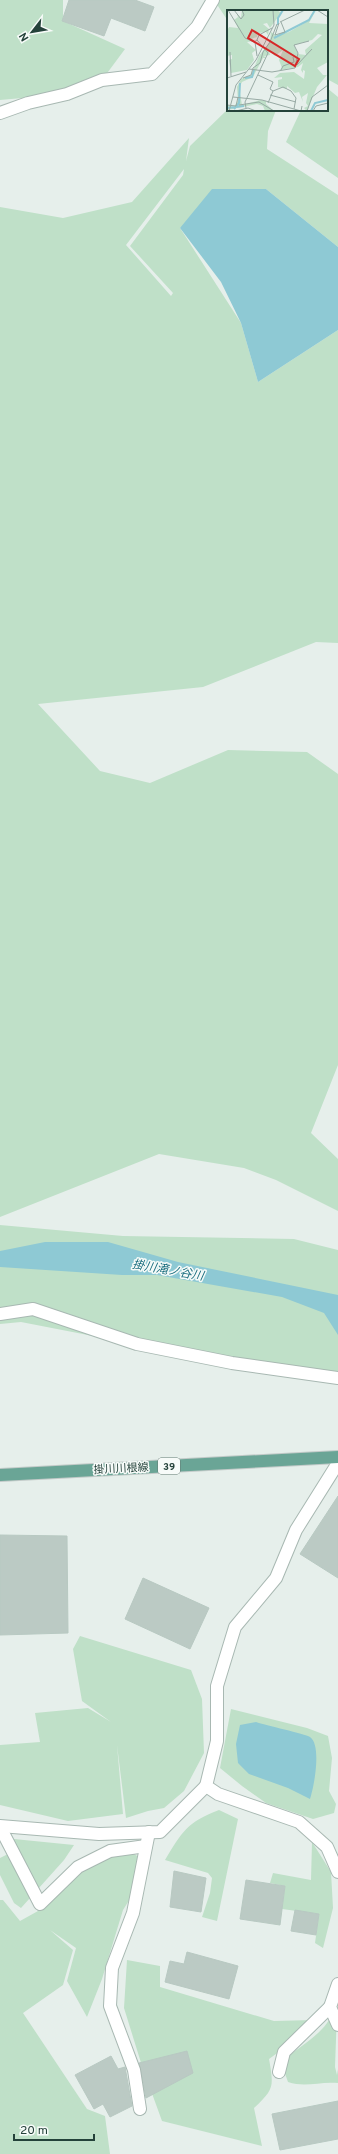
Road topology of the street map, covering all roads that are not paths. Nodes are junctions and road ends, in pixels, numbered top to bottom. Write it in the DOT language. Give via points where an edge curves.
graph roads {
  1 [pos="214,0"];
  2 [pos="0,113"];
  3 [pos="0,1314"];
  4 [pos="338,1378"];
  5 [pos="338,1457"];
  6 [pos="338,1463"];
  7 [pos="0,1475"];
  8 [pos="206,1786"];
  9 [pos="0,1826"];
  10 [pos="149,1832"];
  11 [pos="146,1846"];
  12 [pos="338,1872"];
  13 [pos="338,1984"];
  14 [pos="330,2007"];
  15 [pos="338,2025"];
  16 [pos="279,2072"];
  17 [pos="140,2109"];
  1 -- 2 [label="street" via="197,27 152,74 102,80 67,94"];
  3 -- 4 [label="street" via="33,1309 137,1344"];
  5 -- 7 [label="main road, 掛川川根線 / 39"];
  6 -- 8 [label="street" via="296,1530 276,1578 235,1627 217,1686 217,1741"];
  8 -- 10 [label="street" via="160,1832"];
  8 -- 12 [label="street" via="218,1794 298,1822 328,1847"];
  9 -- 10 [label="street" via="99,1834"];
  9 -- 11 [label="street" via="40,1904 78,1867 110,1851"];
  10 -- 11 [label="street"];
  11 -- 17 [label="street" via="133,1913 112,1968 110,2006 134,2070"];
  13 -- 14 [label="street"];
  14 -- 15 [label="street"];
  14 -- 16 [label="street" via="284,2052"];
}
